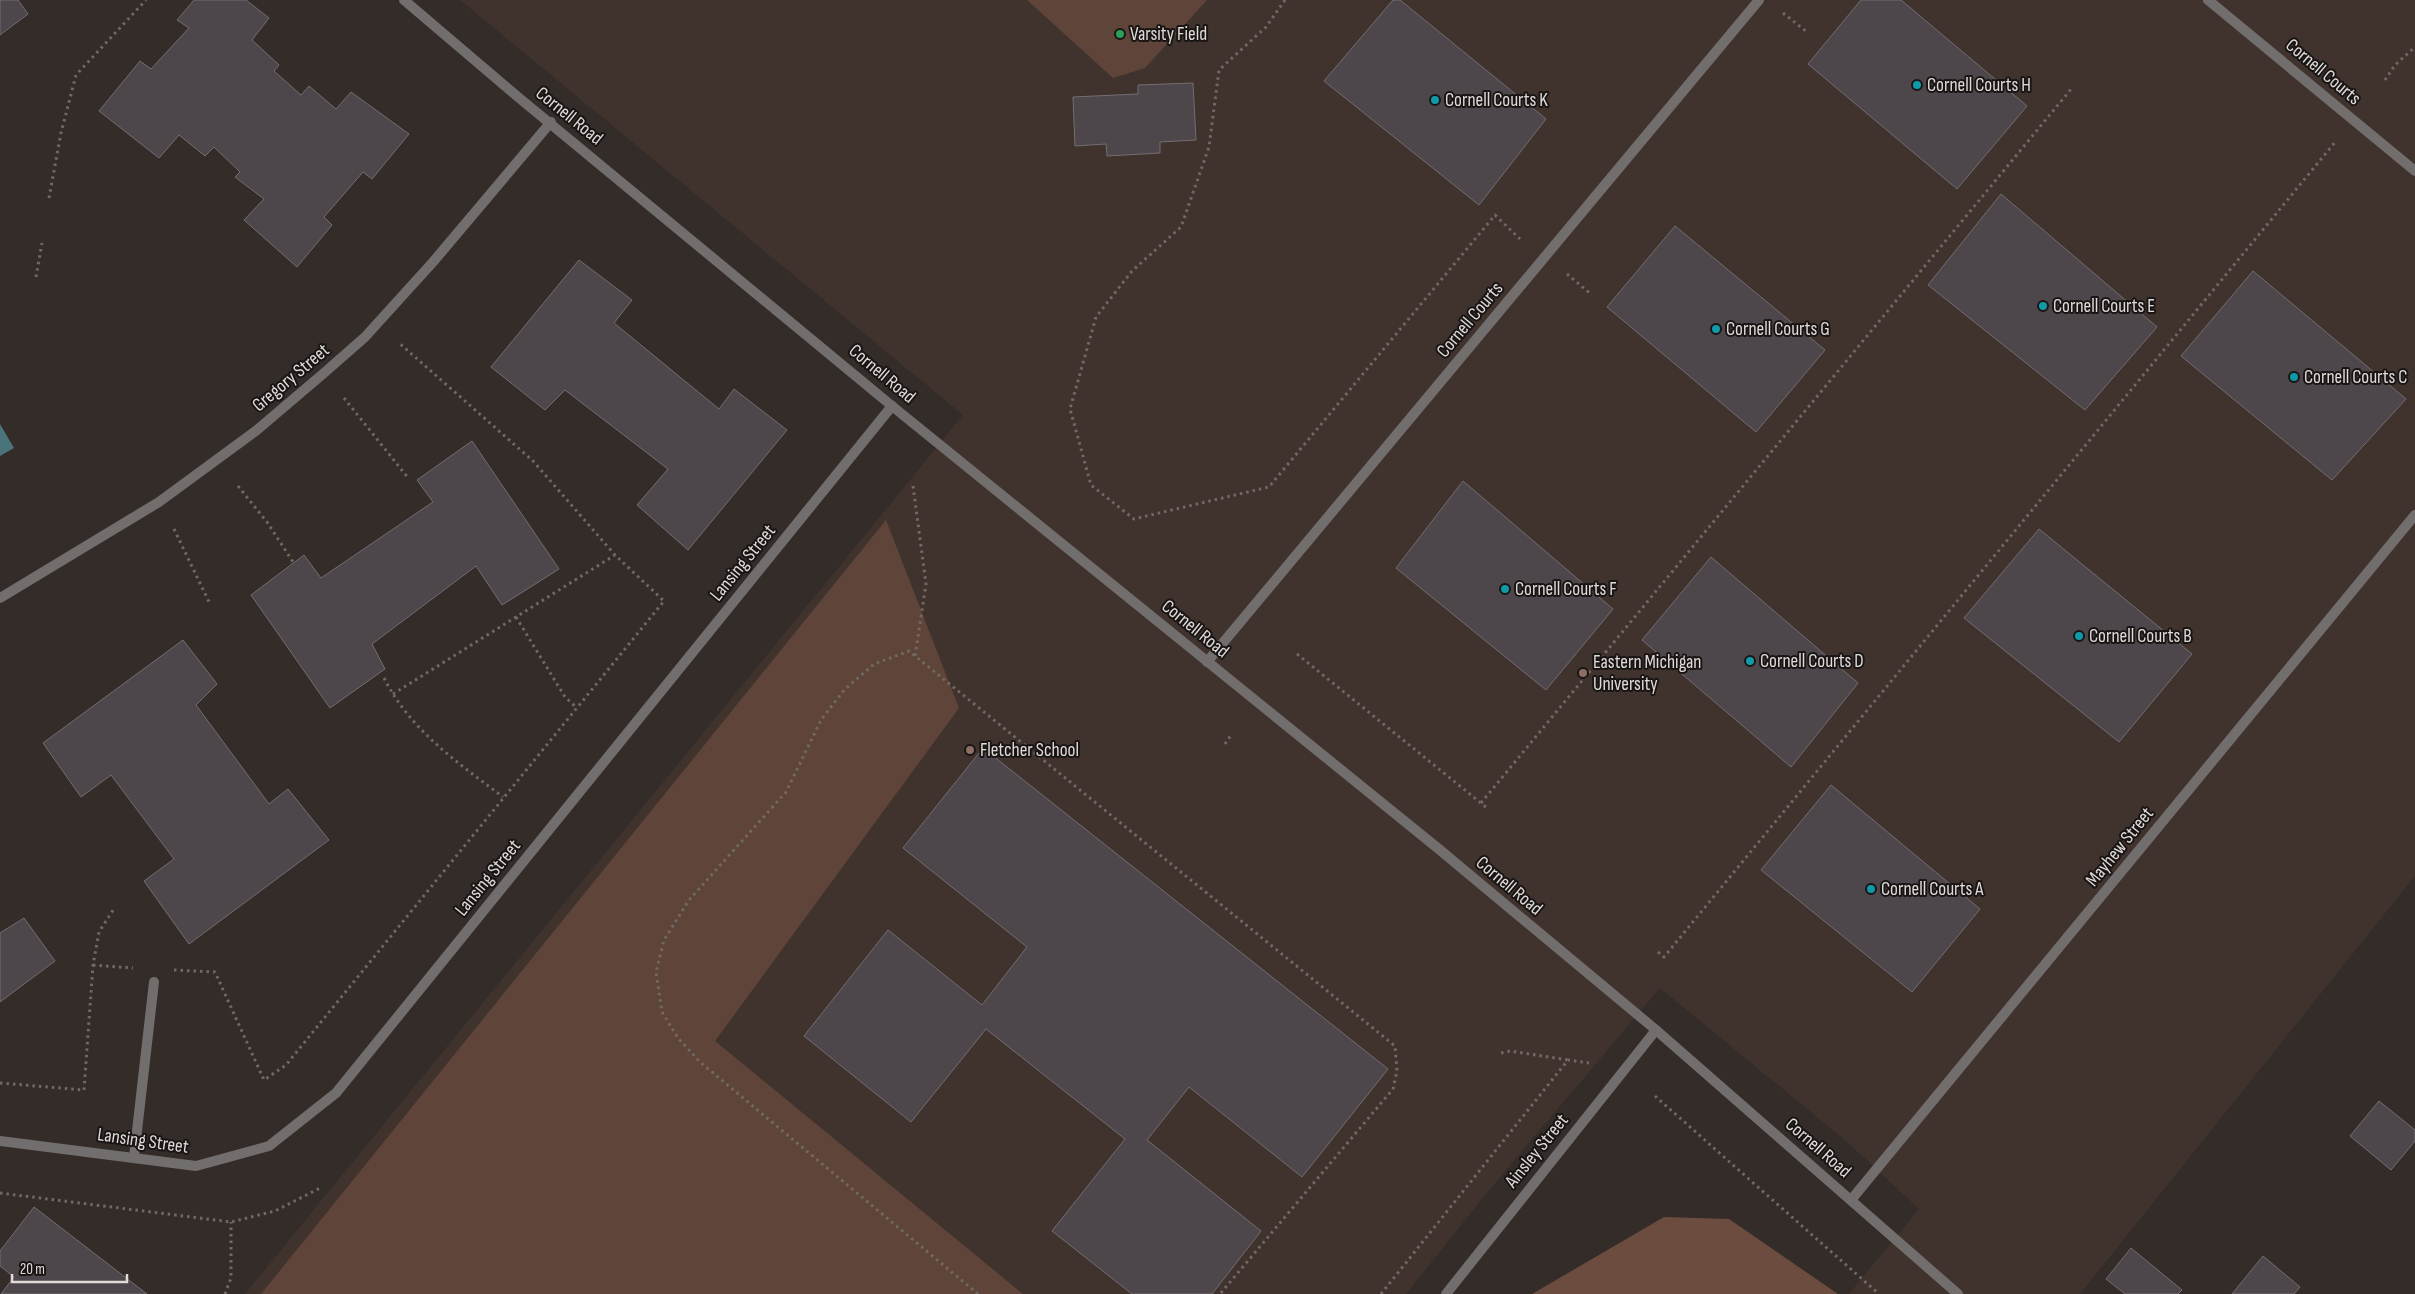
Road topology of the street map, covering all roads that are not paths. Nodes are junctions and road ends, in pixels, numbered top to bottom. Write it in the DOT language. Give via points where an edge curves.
graph roads {
  1 [pos="404,0"];
  2 [pos="1759,0"];
  3 [pos="2208,0"];
  4 [pos="551,122"];
  5 [pos="2415,171"];
  6 [pos="892,406"];
  7 [pos="2415,515"];
  8 [pos="0,598"];
  9 [pos="1208,662"];
  10 [pos="154,982"];
  11 [pos="1656,1030"];
  12 [pos="0,1141"];
  13 [pos="134,1158"];
  14 [pos="1851,1200"];
  15 [pos="1446,1294"];
  16 [pos="1958,1294"];
  1 -- 4 [label="street, Cornell Road"];
  2 -- 9 [label="street, Cornell Courts"];
  3 -- 5 [label="street, Cornell Courts"];
  4 -- 6 [label="street, Cornell Road"];
  4 -- 8 [label="street, Gregory Street" via="433,262 365,337 331,367 250,435 159,502"];
  6 -- 9 [label="street, Cornell Road"];
  6 -- 13 [label="street, Lansing Street" via="336,1093 269,1146 196,1166"];
  7 -- 14 [label="street, Mayhew Street"];
  9 -- 11 [label="street, Cornell Road"];
  10 -- 13 [label="street"];
  11 -- 14 [label="street, Cornell Road"];
  11 -- 15 [label="street, Ainsley Street"];
  12 -- 13 [label="street, Lansing Street"];
  14 -- 16 [label="street, Cornell Road"];
}
